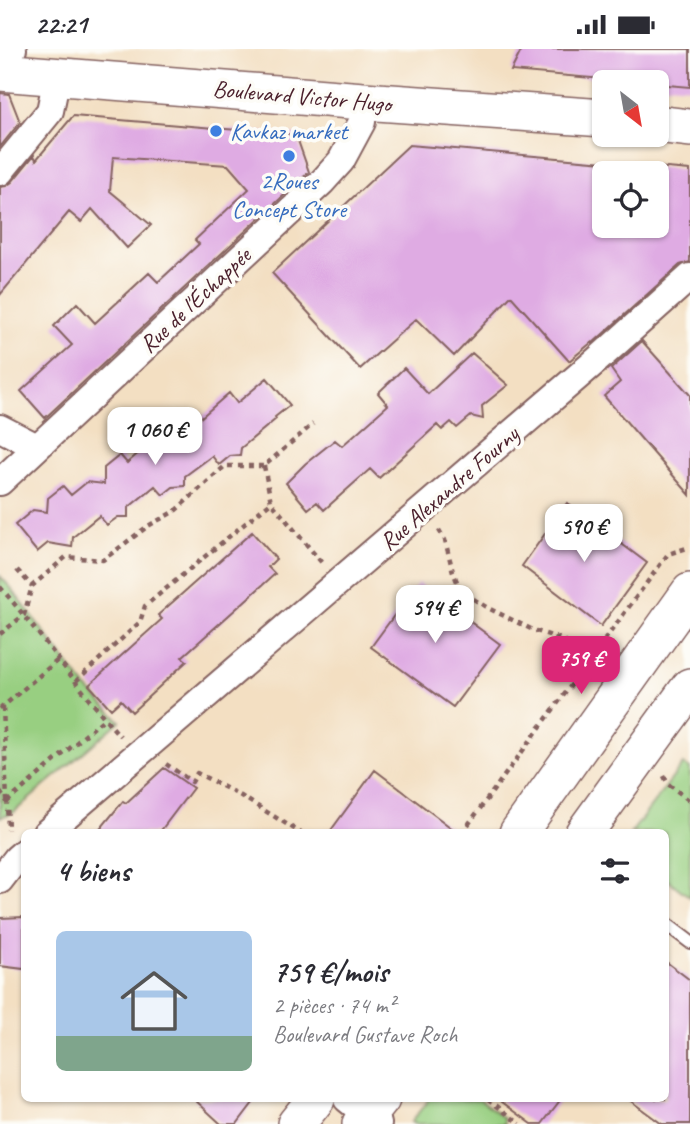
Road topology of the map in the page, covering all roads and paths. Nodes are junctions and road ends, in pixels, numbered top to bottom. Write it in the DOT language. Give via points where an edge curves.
graph roads {
  1 [pos="13,49"];
  2 [pos="0,65"];
  3 [pos="0,72"];
  4 [pos="57,76"];
  5 [pos="363,101"];
  6 [pos="592,117"];
  7 [pos="669,126"];
  8 [pos="690,128"];
  9 [pos="0,172"];
  10 [pos="690,277"];
  11 [pos="313,423"];
  12 [pos="0,428"];
  13 [pos="37,447"];
  14 [pos="264,466"];
  15 [pos="0,482"];
  16 [pos="271,502"];
  17 [pos="426,507"];
  18 [pos="690,547"];
  19 [pos="17,570"];
  20 [pos="338,582"];
  21 [pos="32,586"];
  22 [pos="0,587"];
  23 [pos="690,592"];
  24 [pos="24,615"];
  25 [pos="0,634"];
  26 [pos="593,656"];
  27 [pos="59,659"];
  28 [pos="76,681"];
  29 [pos="690,687"];
  30 [pos="2,708"];
  31 [pos="105,718"];
  32 [pos="149,758"];
  33 [pos="51,829"];
  34 [pos="295,829"];
  35 [pos="465,829"];
  36 [pos="521,829"];
  37 [pos="587,829"];
  38 [pos="669,926"];
  39 [pos="690,942"];
  40 [pos="314,1102"];
  41 [pos="492,1102"];
  42 [pos="296,1124"];
  43 [pos="520,1124"];
  1 -- 2 [label="street"];
  3 -- 4 [label="main road, Boulevard Victor Hugo"];
  4 -- 5 [label="main road, Boulevard Victor Hugo"];
  4 -- 9 [label="street" via="50,111"];
  5 -- 6 [label="main road, Boulevard Victor Hugo"];
  5 -- 13 [label="street, Rue de l'Échappée" via="362,122 329,175"];
  7 -- 8 [label="main road"];
  10 -- 17 [label="street, Rue Alexandre Fourny"];
  11 -- 14 [label="path"];
  12 -- 13 [label="street"];
  13 -- 15 [label="street, Rue de l'Échappée"];
  14 -- 16 [label="path"];
  14 -- 21 [label="path" via="225,466 175,512 103,560 66,557"];
  16 -- 20 [label="path"];
  16 -- 28 [label="path" via="145,606 139,622"];
  17 -- 20 [label="street, Rue Alexandre Fourny"];
  17 -- 26 [label="path" via="445,540 461,591 533,631"];
  18 -- 26 [label="path" via="668,554"];
  19 -- 21 [label="path"];
  20 -- 32 [label="street, Rue Alexandre Fourny"];
  21 -- 24 [label="path"];
  22 -- 24 [label="path"];
  23 -- 36 [label="main road"];
  24 -- 25 [label="path"];
  24 -- 27 [label="path"];
  26 -- 35 [label="path"];
  27 -- 28 [label="path"];
  27 -- 30 [label="path"];
  28 -- 31 [label="path"];
  29 -- 37 [label="main road"];
  30 -- 31 [label="path" via="7,802"];
  31 -- 32 [label="path"];
  32 -- 33 [label="street, Rue Alexandre Fourny"];
  32 -- 34 [label="path" via="192,782 197,773"];
  38 -- 39 [label="lane"];
  40 -- 42 [label="main road"];
  41 -- 43 [label="path"];
}
